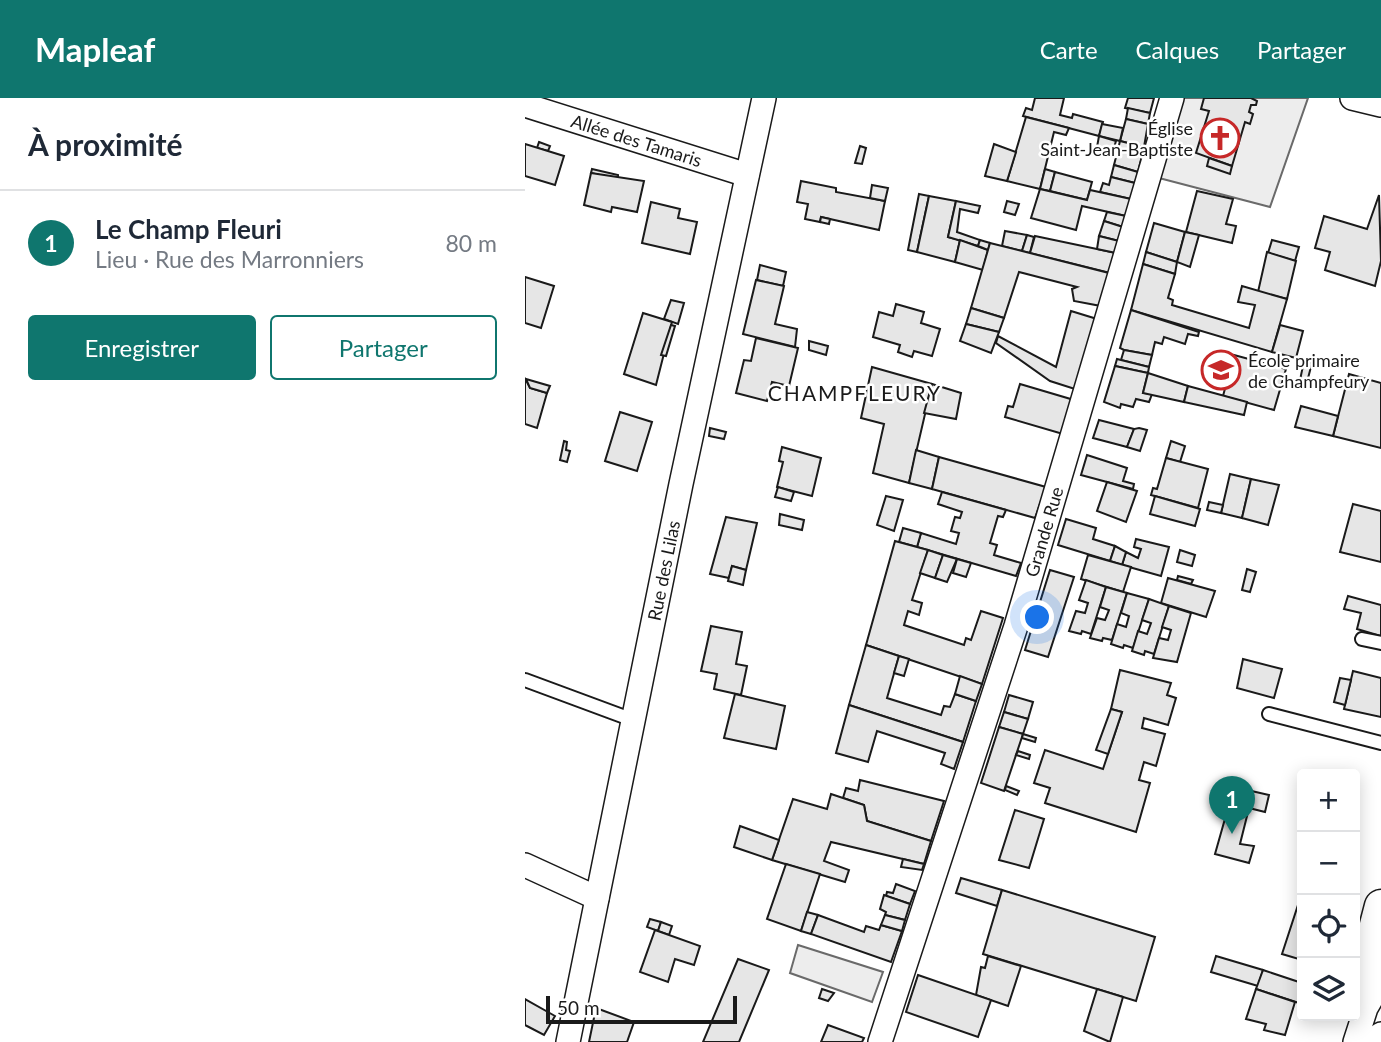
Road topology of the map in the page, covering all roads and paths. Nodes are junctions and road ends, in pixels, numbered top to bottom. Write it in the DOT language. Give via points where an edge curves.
graph roads {
  1 [pos="764,98"];
  2 [pos="1172,98"];
  3 [pos="1352,98"];
  4 [pos="525,105"];
  5 [pos="1381,106"];
  6 [pos="747,175"];
  7 [pos="1362,639"];
  8 [pos="1381,643"];
  9 [pos="525,680"];
  10 [pos="1269,714"];
  11 [pos="633,720"];
  12 [pos="1381,743"];
  13 [pos="525,865"];
  14 [pos="597,898"];
  15 [pos="1381,906"];
  16 [pos="1377,992"];
  17 [pos="1381,1034"];
  18 [pos="568,1042"];
  19 [pos="880,1042"];
  20 [pos="1355,1042"];
  21 [pos="1369,1042"];
  1 -- 6 [label="street, Rue des Lilas"];
  2 -- 19 [label="street, Grande Rue" via="1016,626"];
  3 -- 5 [label="street"];
  4 -- 6 [label="street, Allée des Tamaris"];
  6 -- 11 [label="street, Rue des Lilas"];
  7 -- 8 [label="lane"];
  9 -- 11 [label="lane"];
  10 -- 12 [label="lane"];
  11 -- 14 [label="street, Rue des Lilas"];
  13 -- 14 [label="street"];
  14 -- 18 [label="street, Rue des Lilas"];
  15 -- 16 [label="street" via="1364,971"];
  16 -- 20 [label="street" via="1366,1008"];
  17 -- 21 [label="street"];
}
